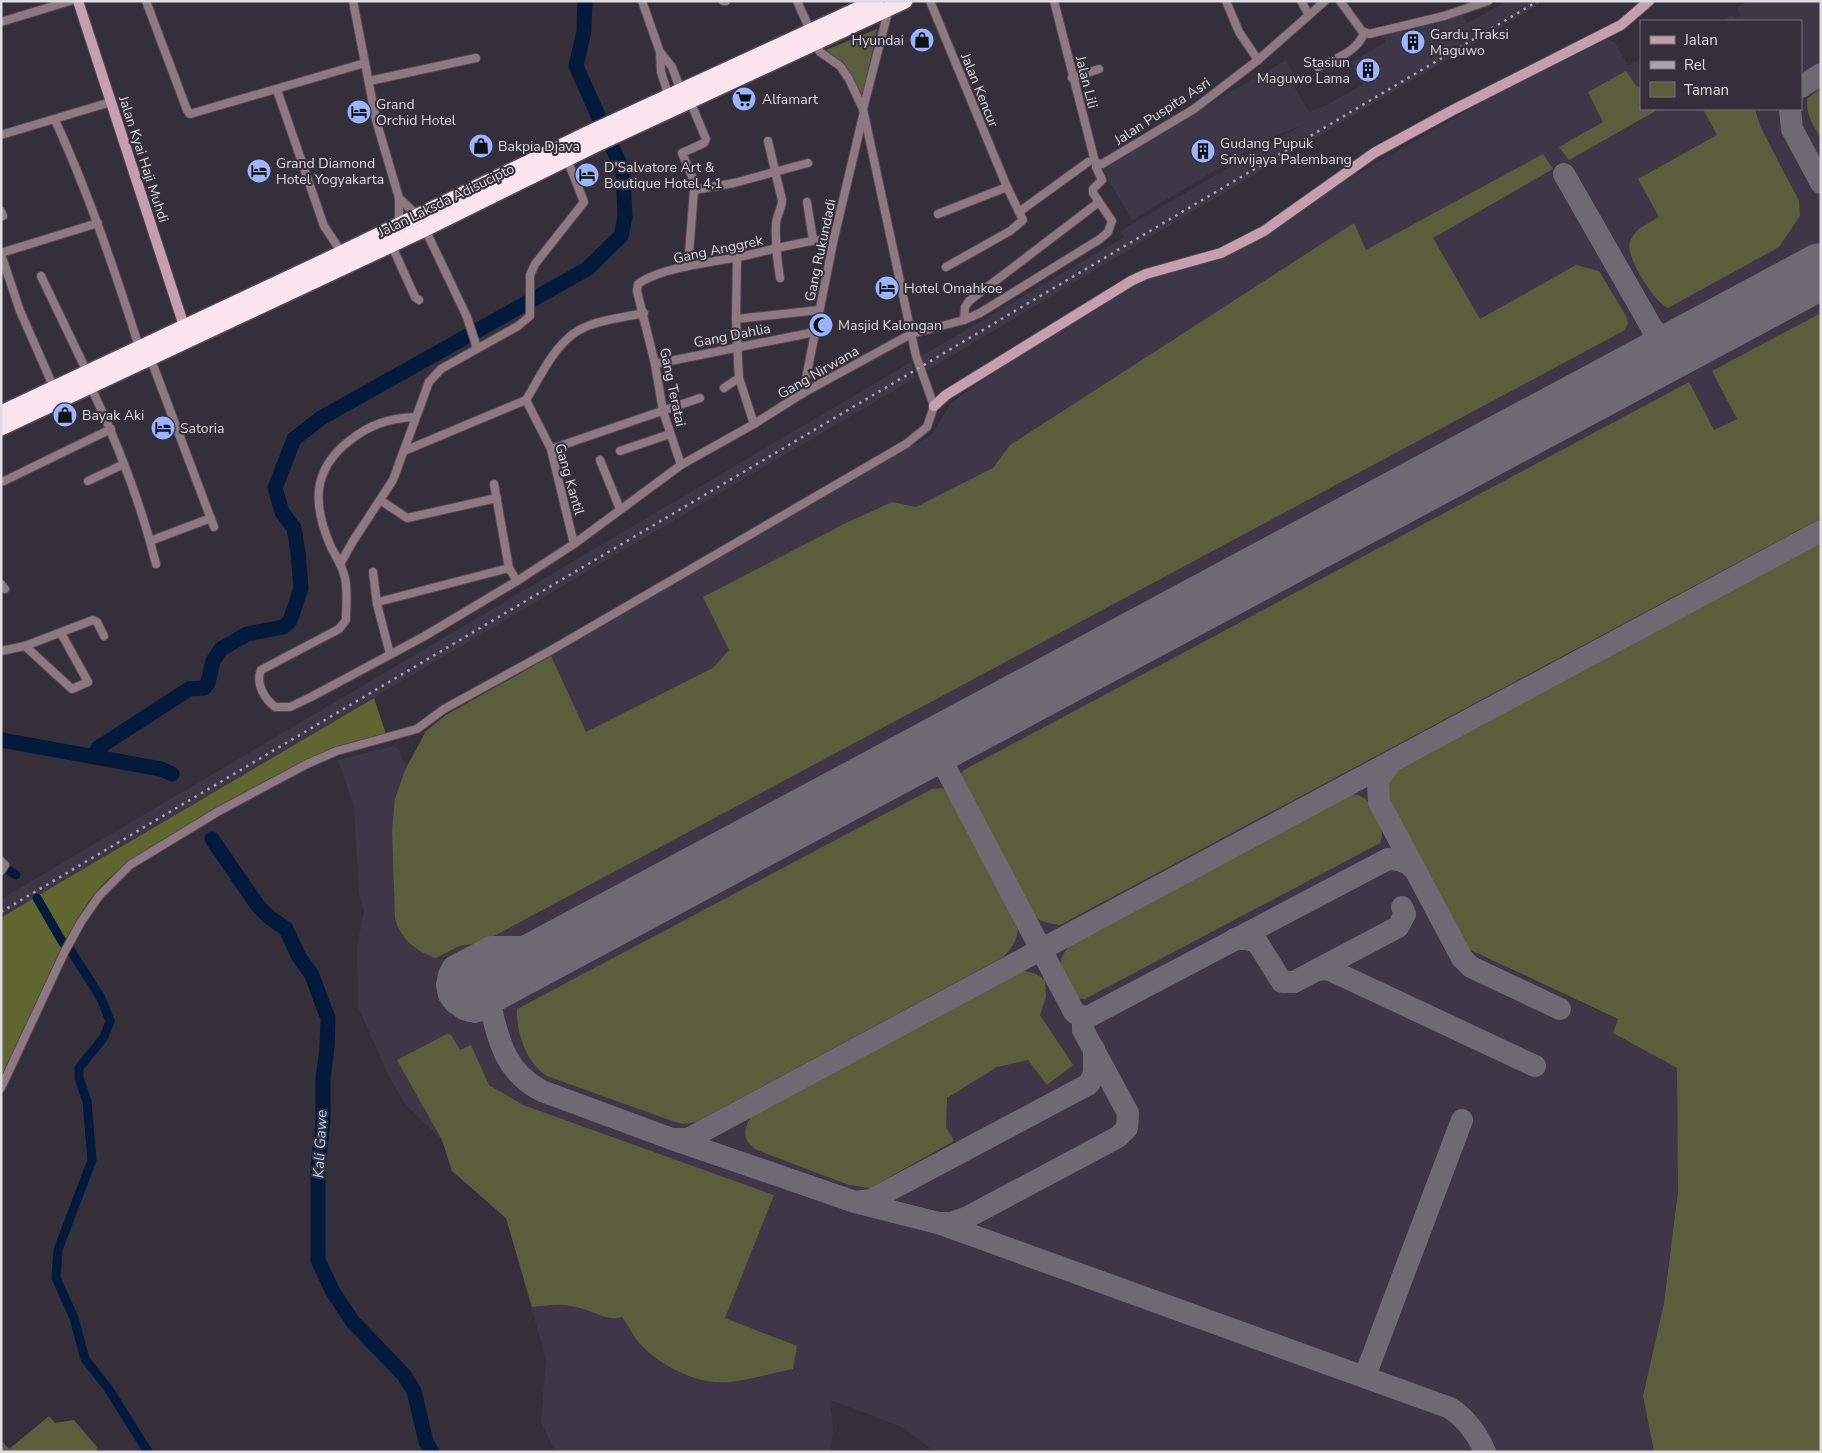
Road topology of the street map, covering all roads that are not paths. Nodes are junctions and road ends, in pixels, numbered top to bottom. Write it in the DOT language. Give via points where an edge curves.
graph roads {
  1 [pos="70,1"];
  2 [pos="78,1"];
  3 [pos="146,1"];
  4 [pos="353,1"];
  5 [pos="642,1"];
  6 [pos="797,1"];
  7 [pos="876,1"];
  8 [pos="905,1"];
  9 [pos="930,1"];
  10 [pos="1054,1"];
  11 [pos="1226,1"];
  12 [pos="1301,1"];
  13 [pos="1325,1"];
  14 [pos="1340,1"];
  15 [pos="1649,1"];
  16 [pos="1483,2"];
  17 [pos="888,5"];
  18 [pos="1309,15"];
  19 [pos="1,22"];
  20 [pos="1364,33"];
  21 [pos="813,38"];
  22 [pos="660,52"];
  23 [pos="476,58"];
  24 [pos="1258,60"];
  25 [pos="365,63"];
  26 [pos="1318,67"];
  27 [pos="1099,69"];
  28 [pos="1072,78"];
  29 [pos="369,80"];
  30 [pos="277,90"];
  31 [pos="680,97"];
  32 [pos="111,102"];
  33 [pos="863,112"];
  34 [pos="55,120"];
  35 [pos="630,122"];
  36 [pos="1,135"];
  37 [pos="590,140"];
  38 [pos="768,141"];
  39 [pos="567,159"];
  40 [pos="1095,163"];
  41 [pos="808,164"];
  42 [pos="776,172"];
  43 [pos="1007,187"];
  44 [pos="694,190"];
  45 [pos="399,198"];
  46 [pos="807,202"];
  47 [pos="1099,202"];
  48 [pos="1019,212"];
  49 [pos="938,214"];
  50 [pos="98,223"];
  51 [pos="421,223"];
  52 [pos="399,225"];
  53 [pos="834,238"];
  54 [pos="812,240"];
  55 [pos="391,244"];
  56 [pos="776,249"];
  57 [pos="342,253"];
  58 [pos="1,254"];
  59 [pos="736,257"];
  60 [pos="688,266"];
  61 [pos="946,267"];
  62 [pos="41,276"];
  63 [pos="780,278"];
  64 [pos="5,283"];
  65 [pos="419,300"];
  66 [pos="819,310"];
  67 [pos="644,313"];
  68 [pos="736,319"];
  69 [pos="964,320"];
  70 [pos="184,326"];
  71 [pos="815,332"];
  72 [pos="911,334"];
  73 [pos="737,346"];
  74 [pos="477,348"];
  75 [pos="145,352"];
  76 [pos="655,364"];
  77 [pos="89,378"];
  78 [pos="739,378"];
  79 [pos="54,388"];
  80 [pos="724,388"];
  81 [pos="803,393"];
  82 [pos="700,398"];
  83 [pos="526,400"];
  84 [pos="934,406"];
  85 [pos="663,410"];
  86 [pos="1,413"];
  87 [pos="415,417"];
  88 [pos="754,424"];
  89 [pos="1,428"];
  90 [pos="111,429"];
  91 [pos="670,434"];
  92 [pos="551,449"];
  93 [pos="404,451"];
  94 [pos="620,451"];
  95 [pos="600,460"];
  96 [pos="124,464"];
  97 [pos="680,465"];
  98 [pos="4,481"];
  99 [pos="88,481"];
  100 [pos="494,484"];
  101 [pos="497,498"];
  102 [pos="380,500"];
  103 [pos="620,509"];
  104 [pos="211,518"];
  105 [pos="214,527"];
  106 [pos="150,541"];
  107 [pos="574,544"];
  108 [pos="156,564"];
  109 [pos="340,564"];
  110 [pos="509,568"];
  111 [pos="373,572"];
  112 [pos="517,581"];
  113 [pos="378,602"];
  114 [pos="61,633"];
  115 [pos="104,636"];
  116 [pos="25,646"];
  117 [pos="1,651"];
  118 [pos="390,654"];
  119 [pos="1,1088"];
  1 -- 19 [label="street"];
  2 -- 32 [label="street, Jalan Kyai Haji Muhdi"];
  3 -- 30 [label="street" via="190,114"];
  4 -- 25 [label="street"];
  5 -- 22 [label="street"];
  6 -- 21 [label="street"];
  7 -- 21 [label="highway, Jalan Laksda Adisucipto"];
  8 -- 17 [label="highway, Jalan Laksda Adisucipto"];
  9 -- 43 [label="street, Jalan Kencur"];
  10 -- 28 [label="street, Jalan Lili"];
  11 -- 24 [label="street" via="1239,32"];
  12 -- 18 [label="street"];
  13 -- 18 [label="street"];
  14 -- 20 [label="street"];
  15 -- 84 [label="street" via="1621,25 1374,153 1286,217 1241,243 1198,261 1146,274 1115,290 946,395"];
  16 -- 20 [label="street" via="1444,16 1381,32"];
  17 -- 21 [label="highway, Jalan Laksda Adisucipto"];
  17 -- 33 [label="street, Gang Rukundadi"];
  18 -- 24 [label="street"];
  20 -- 26 [label="street" via="1355,48"];
  21 -- 31 [label="highway, Jalan Laksda Adisucipto"];
  21 -- 33 [label="street" via="823,55 840,66 849,79"];
  22 -- 31 [label="street" via="672,67"];
  22 -- 31 [label="street" via="661,72"];
  23 -- 29 [label="street"];
  24 -- 40 [label="street, Jalan Puspita Asri" via="1194,109"];
  25 -- 29 [label="street"];
  25 -- 30 [label="street"];
  27 -- 28 [label="street"];
  28 -- 40 [label="street, Jalan Lili"];
  29 -- 45 [label="street" via="376,120"];
  30 -- 57 [label="street" via="324,226"];
  31 -- 35 [label="highway, Jalan Laksda Adisucipto"];
  31 -- 35 [label="highway, Jalan Laksda Adisucipto"];
  31 -- 44 [label="street" via="706,140 682,153"];
  32 -- 34 [label="street"];
  32 -- 70 [label="street, Jalan Kyai Haji Muhdi"];
  33 -- 53 [label="street, Gang Rukundadi"];
  33 -- 72 [label="street"];
  34 -- 36 [label="street"];
  34 -- 50 [label="street"];
  35 -- 37 [label="highway, Jalan Laksda Adisucipto"];
  37 -- 39 [label="highway, Jalan Laksda Adisucipto"];
  37 -- 51 [label="highway, Jalan Laksda Adisucipto"];
  38 -- 42 [label="street"];
  39 -- 51 [label="highway, Jalan Laksda Adisucipto"];
  39 -- 74 [label="street" via="584,202 535,264 530,275 530,316 527,321"];
  40 -- 47 [label="street" via="1102,180 1092,191"];
  40 -- 48 [label="street, Jalan Puspita Asri"];
  41 -- 42 [label="street"];
  42 -- 44 [label="street"];
  42 -- 56 [label="street" via="782,206 776,222"];
  43 -- 48 [label="street, Jalan Kencur"];
  43 -- 49 [label="street"];
  44 -- 60 [label="street"];
  45 -- 51 [label="street"];
  45 -- 52 [label="street"];
  46 -- 54 [label="street"];
  47 -- 69 [label="street" via="970,301 965,307"];
  47 -- 69 [label="street, Gang Nirwana" via="1112,221 1108,232 1011,295"];
  48 -- 61 [label="street" via="1023,220 1019,225"];
  50 -- 58 [label="street"];
  50 -- 75 [label="street"];
  51 -- 52 [label="highway, Jalan Laksda Adisucipto"];
  51 -- 55 [label="highway, Jalan Laksda Adisucipto"];
  51 -- 74 [label="street" via="467,317"];
  52 -- 57 [label="highway, Jalan Laksda Adisucipto"];
  53 -- 54 [label="street, Gang Anggrek"];
  53 -- 66 [label="street, Gang Rukundadi"];
  54 -- 56 [label="street, Gang Anggrek"];
  55 -- 65 [label="street"];
  55 -- 75 [label="highway, Jalan Laksda Adisucipto"];
  56 -- 59 [label="street, Gang Anggrek"];
  56 -- 63 [label="street"];
  57 -- 70 [label="highway, Jalan Laksda Adisucipto"];
  58 -- 64 [label="street"];
  59 -- 60 [label="street, Gang Anggrek"];
  59 -- 68 [label="street"];
  60 -- 67 [label="street, Gang Anggrek" via="638,284 636,291"];
  62 -- 77 [label="street"];
  64 -- 79 [label="street"];
  66 -- 68 [label="street"];
  66 -- 71 [label="street, Gang Rukundadi"];
  67 -- 76 [label="street, Gang Teratai"];
  67 -- 83 [label="street" via="588,326 574,334 549,361"];
  68 -- 73 [label="street"];
  69 -- 72 [label="street, Gang Nirwana"];
  70 -- 75 [label="highway, Jalan Laksda Adisucipto"];
  71 -- 73 [label="street, Gang Dahlia"];
  71 -- 81 [label="street, Gang Rukundadi"];
  72 -- 81 [label="street, Gang Nirwana"];
  72 -- 84 [label="street" via="921,375"];
  73 -- 76 [label="street, Gang Dahlia"];
  73 -- 78 [label="street"];
  74 -- 87 [label="street" via="441,369 429,382"];
  75 -- 77 [label="highway, Jalan Laksda Adisucipto"];
  75 -- 104 [label="street"];
  76 -- 85 [label="street, Gang Teratai"];
  77 -- 79 [label="highway, Jalan Laksda Adisucipto"];
  77 -- 89 [label="highway, Jalan Laksda Adisucipto"];
  77 -- 90 [label="street"];
  78 -- 80 [label="street"];
  78 -- 88 [label="street"];
  79 -- 86 [label="highway, Jalan Laksda Adisucipto"];
  81 -- 88 [label="street, Gang Nirwana"];
  82 -- 85 [label="street"];
  83 -- 92 [label="street, Gang Kantil"];
  83 -- 93 [label="street"];
  84 -- 119 [label="street" via="926,427 906,444 444,709 417,729 316,759 219,810 144,856 114,880 93,904 64,951"];
  85 -- 91 [label="street, Gang Teratai"];
  85 -- 92 [label="street"];
  87 -- 93 [label="street"];
  87 -- 109 [label="street" via="382,421 360,432 338,450 323,470 318,481 319,507 325,532"];
  88 -- 97 [label="street, Gang Nirwana"];
  90 -- 96 [label="street"];
  90 -- 98 [label="street"];
  91 -- 94 [label="street"];
  91 -- 97 [label="street, Gang Teratai"];
  92 -- 107 [label="street, Gang Kantil"];
  93 -- 102 [label="street" via="393,480"];
  95 -- 103 [label="street"];
  96 -- 99 [label="street"];
  96 -- 106 [label="street"];
  97 -- 103 [label="street, Gang Nirwana"];
  100 -- 101 [label="street"];
  101 -- 102 [label="street" via="407,518"];
  101 -- 110 [label="street"];
  102 -- 109 [label="street"];
  103 -- 107 [label="street, Gang Nirwana"];
  104 -- 105 [label="street"];
  104 -- 106 [label="street"];
  106 -- 108 [label="street"];
  107 -- 112 [label="street, Gang Nirwana"];
  109 -- 118 [label="street, Gang Nirwana" via="345,577 346,620 339,630 261,670 260,684 267,700 276,707 290,707"];
  110 -- 112 [label="street"];
  110 -- 113 [label="street"];
  111 -- 113 [label="street"];
  112 -- 118 [label="street, Gang Nirwana"];
  113 -- 118 [label="street"];
  114 -- 115 [label="street" via="93,620 98,622"];
  114 -- 116 [label="street"];
  114 -- 116 [label="street" via="88,682 72,689"];
  116 -- 117 [label="street"];
}
